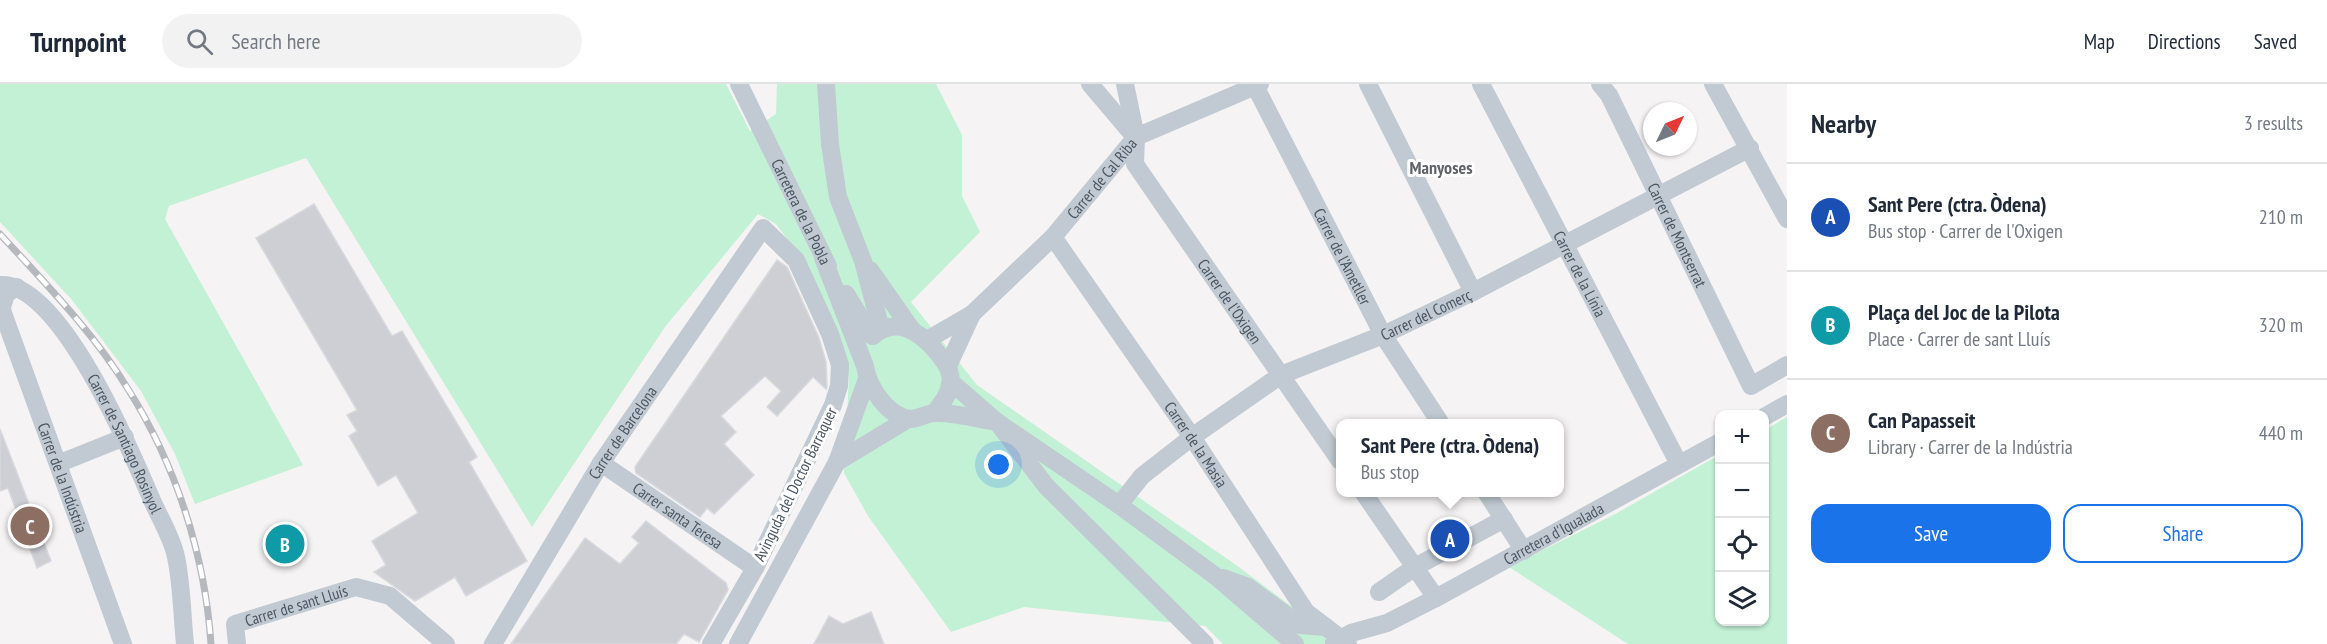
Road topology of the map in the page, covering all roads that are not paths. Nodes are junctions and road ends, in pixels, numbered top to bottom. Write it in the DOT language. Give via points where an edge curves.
graph roads {
  1 [pos="739,84"];
  2 [pos="826,84"];
  3 [pos="1090,84"];
  4 [pos="1125,84"];
  5 [pos="1368,84"];
  6 [pos="1481,84"];
  7 [pos="1600,84"];
  8 [pos="1713,84"];
  9 [pos="1256,85"];
  10 [pos="1136,137"];
  11 [pos="1750,148"];
  12 [pos="1659,196"];
  13 [pos="1784,208"];
  14 [pos="763,228"];
  15 [pos="1053,237"];
  16 [pos="1564,244"];
  17 [pos="823,258"];
  18 [pos="863,261"];
  19 [pos="8,286"];
  20 [pos="1473,291"];
  21 [pos="2,312"];
  22 [pos="972,314"];
  23 [pos="876,333"];
  24 [pos="1383,334"];
  25 [pos="920,335"];
  26 [pos="1787,365"];
  27 [pos="866,372"];
  28 [pos="950,374"];
  29 [pos="1281,375"];
  30 [pos="1787,404"];
  31 [pos="935,412"];
  32 [pos="1769,414"];
  33 [pos="908,418"];
  34 [pos="1438,419"];
  35 [pos="998,422"];
  36 [pos="1192,437"];
  37 [pos="125,438"];
  38 [pos="1715,444"];
  39 [pos="1336,454"];
  40 [pos="837,462"];
  41 [pos="60,463"];
  42 [pos="601,463"];
  43 [pos="1679,464"];
  44 [pos="800,474"];
  45 [pos="821,489"];
  46 [pos="1366,497"];
  47 [pos="1489,497"];
  48 [pos="1119,505"];
  49 [pos="1504,519"];
  50 [pos="1524,551"];
  51 [pos="1415,567"];
  52 [pos="754,568"];
  53 [pos="1214,575"];
  54 [pos="1379,592"];
  55 [pos="1436,598"];
  56 [pos="1343,638"];
  57 [pos="123,644"];
  58 [pos="185,644"];
  59 [pos="237,644"];
  60 [pos="446,644"];
  61 [pos="494,644"];
  62 [pos="711,644"];
  63 [pos="738,644"];
  64 [pos="1205,644"];
  65 [pos="1295,644"];
  1 -- 17 [label="street, Carretera de la Pobla"];
  2 -- 18 [label="street" via="838,197"];
  3 -- 10 [label="street"];
  4 -- 10 [label="street, Carrer de l'Oxigen"];
  5 -- 20 [label="street"];
  6 -- 16 [label="street, Carrer de la Línia"];
  7 -- 12 [label="street, Carrer de Montserrat"];
  8 -- 11 [label="street"];
  9 -- 10 [label="street, Carrer de Cal Riba"];
  9 -- 24 [label="street, Carrer de l'Ametller"];
  10 -- 15 [label="street, Carrer de Cal Riba"];
  10 -- 29 [label="street, Carrer de l'Oxigen" via="1134,164"];
  11 -- 12 [label="street, Carrer del Comerç"];
  11 -- 13 [label="street"];
  12 -- 16 [label="street, Carrer del Comerç"];
  12 -- 26 [label="street, Carrer de Montserrat" via="1751,386"];
  14 -- 42 [label="street, Carrer de Barcelona"];
  14 -- 44 [label="street, Avinguda del Doctor Barraquer" via="796,260 831,334 840,365 833,405"];
  15 -- 22 [label="street, Carrer de Cal Riba"];
  15 -- 36 [label="street, Carrer de la Masia"];
  16 -- 20 [label="street, Carrer del Comerç"];
  16 -- 43 [label="street, Carrer de la Línia"];
  17 -- 23 [label="street, Carretera de la Pobla"];
  17 -- 27 [label="street"];
  18 -- 23 [label="street"];
  18 -- 25 [label="street"];
  19 -- 21 [label="street, Carrer de la Indústria"];
  19 -- 37 [label="street, Carrer de Santiago Rosinyol" via="39,303 73,342"];
  20 -- 24 [label="street, Carrer del Comerç"];
  21 -- 41 [label="street, Carrer de la Indústria"];
  22 -- 25 [label="street, Carrer de Cal Riba"];
  22 -- 28 [label="street, Carrer de Cal Riba"];
  23 -- 25 [label="street" via="897,326"];
  23 -- 27 [label="street" via="866,349"];
  24 -- 29 [label="street, Carrer del Comerç"];
  24 -- 34 [label="street, Carrer de l'Ametller"];
  25 -- 28 [label="street"];
  27 -- 33 [label="street" via="882,402"];
  27 -- 40 [label="street"];
  28 -- 31 [label="street" via="946,398"];
  28 -- 35 [label="street"];
  29 -- 36 [label="street, Carrer del Comerç"];
  29 -- 39 [label="street, Carrer de l'Oxigen"];
  30 -- 32 [label="street"];
  31 -- 33 [label="street"];
  31 -- 35 [label="street"];
  33 -- 40 [label="street"];
  35 -- 48 [label="street"];
  35 -- 64 [label="street" via="1046,486"];
  36 -- 48 [label="street, Carrer del Comerç" via="1142,476"];
  36 -- 56 [label="street, Carrer de la Masia" via="1306,612"];
  37 -- 41 [label="street"];
  37 -- 58 [label="street, Carrer de Santiago Rosinyol" via="176,556"];
  38 -- 43 [label="street, Carretera d'Igualada"];
  40 -- 45 [label="street"];
  41 -- 57 [label="street, Carrer de la Indústria"];
  42 -- 52 [label="street, Carrer santa Teresa"];
  42 -- 61 [label="street, Carrer de Barcelona"];
  43 -- 50 [label="street, Carretera d'Igualada"];
  44 -- 45 [label="street"];
  44 -- 52 [label="street, Avinguda del Doctor Barraquer"];
  45 -- 63 [label="street"];
  46 -- 51 [label="street"];
  47 -- 49 [label="street"];
  48 -- 53 [label="street"];
  49 -- 50 [label="street"];
  49 -- 51 [label="street"];
  50 -- 55 [label="street, Carretera d'Igualada"];
  51 -- 54 [label="street"];
  51 -- 55 [label="street"];
  52 -- 62 [label="street, Avinguda del Doctor Barraquer"];
  53 -- 56 [label="street, Carretera d'Igualada" via="1248,587 1300,625"];
  53 -- 65 [label="street"];
  55 -- 56 [label="street, Carretera d'Igualada" via="1387,623"];
  59 -- 60 [label="street, Carrer de sant Lluís" via="235,624 356,587 390,596"];
}
